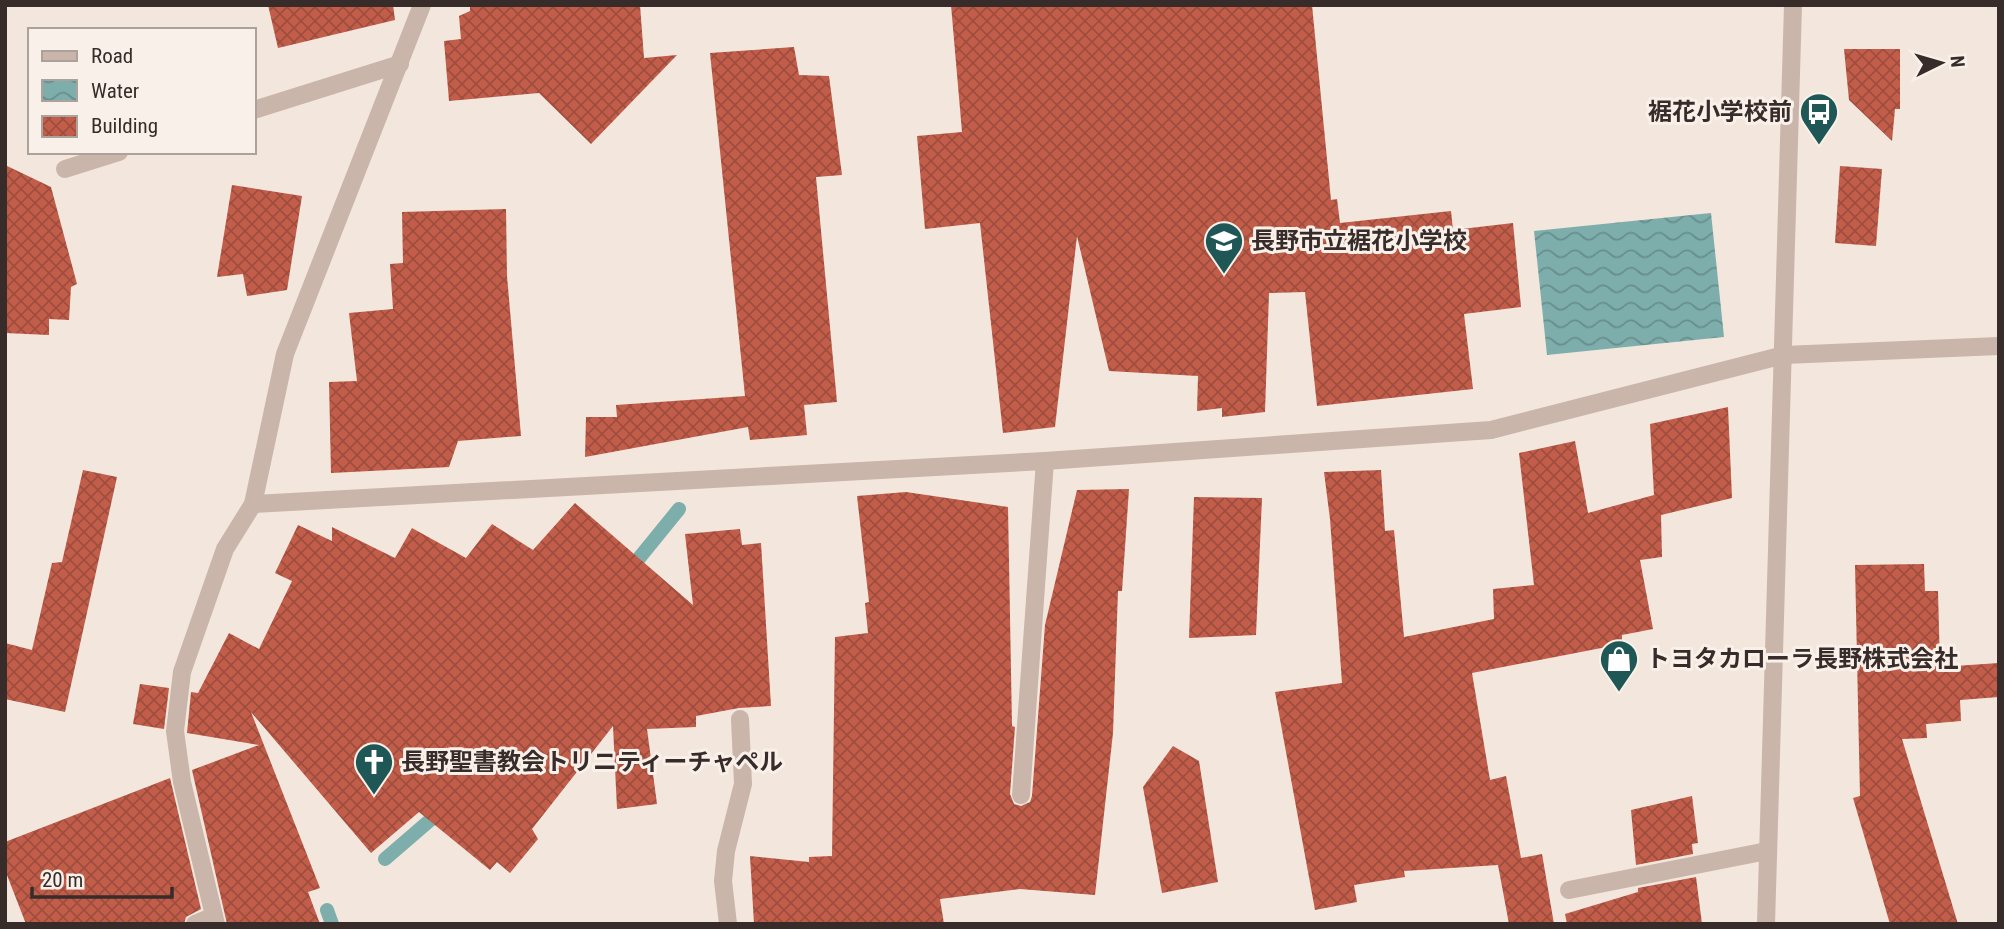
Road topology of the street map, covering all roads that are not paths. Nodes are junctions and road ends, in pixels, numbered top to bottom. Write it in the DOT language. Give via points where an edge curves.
graph roads {
  1 [pos="422,5"];
  2 [pos="1793,5"];
  3 [pos="400,64"];
  4 [pos="256,109"];
  5 [pos="113,154"];
  6 [pos="65,169"];
  7 [pos="1999,346"];
  8 [pos="1784,355"];
  9 [pos="1045,461"];
  10 [pos="253,505"];
  11 [pos="740,719"];
  12 [pos="1021,795"];
  13 [pos="1767,850"];
  14 [pos="1569,890"];
  15 [pos="215,920"];
  16 [pos="195,924"];
  17 [pos="729,924"];
  18 [pos="1766,924"];
  1 -- 3 [label="street"];
  2 -- 8 [label="street"];
  3 -- 4 [label="street"];
  3 -- 10 [label="street" via="285,354"];
  5 -- 6 [label="street"];
  7 -- 8 [label="street"];
  8 -- 9 [label="street" via="1491,430"];
  8 -- 13 [label="street"];
  9 -- 10 [label="street"];
  9 -- 12 [label="street"];
  10 -- 15 [label="street" via="225,549 200,615 182,672 175,731 182,782"];
  11 -- 17 [label="street" via="743,784 723,881"];
  13 -- 14 [label="street"];
  13 -- 18 [label="street"];
  15 -- 16 [label="street"];
}
